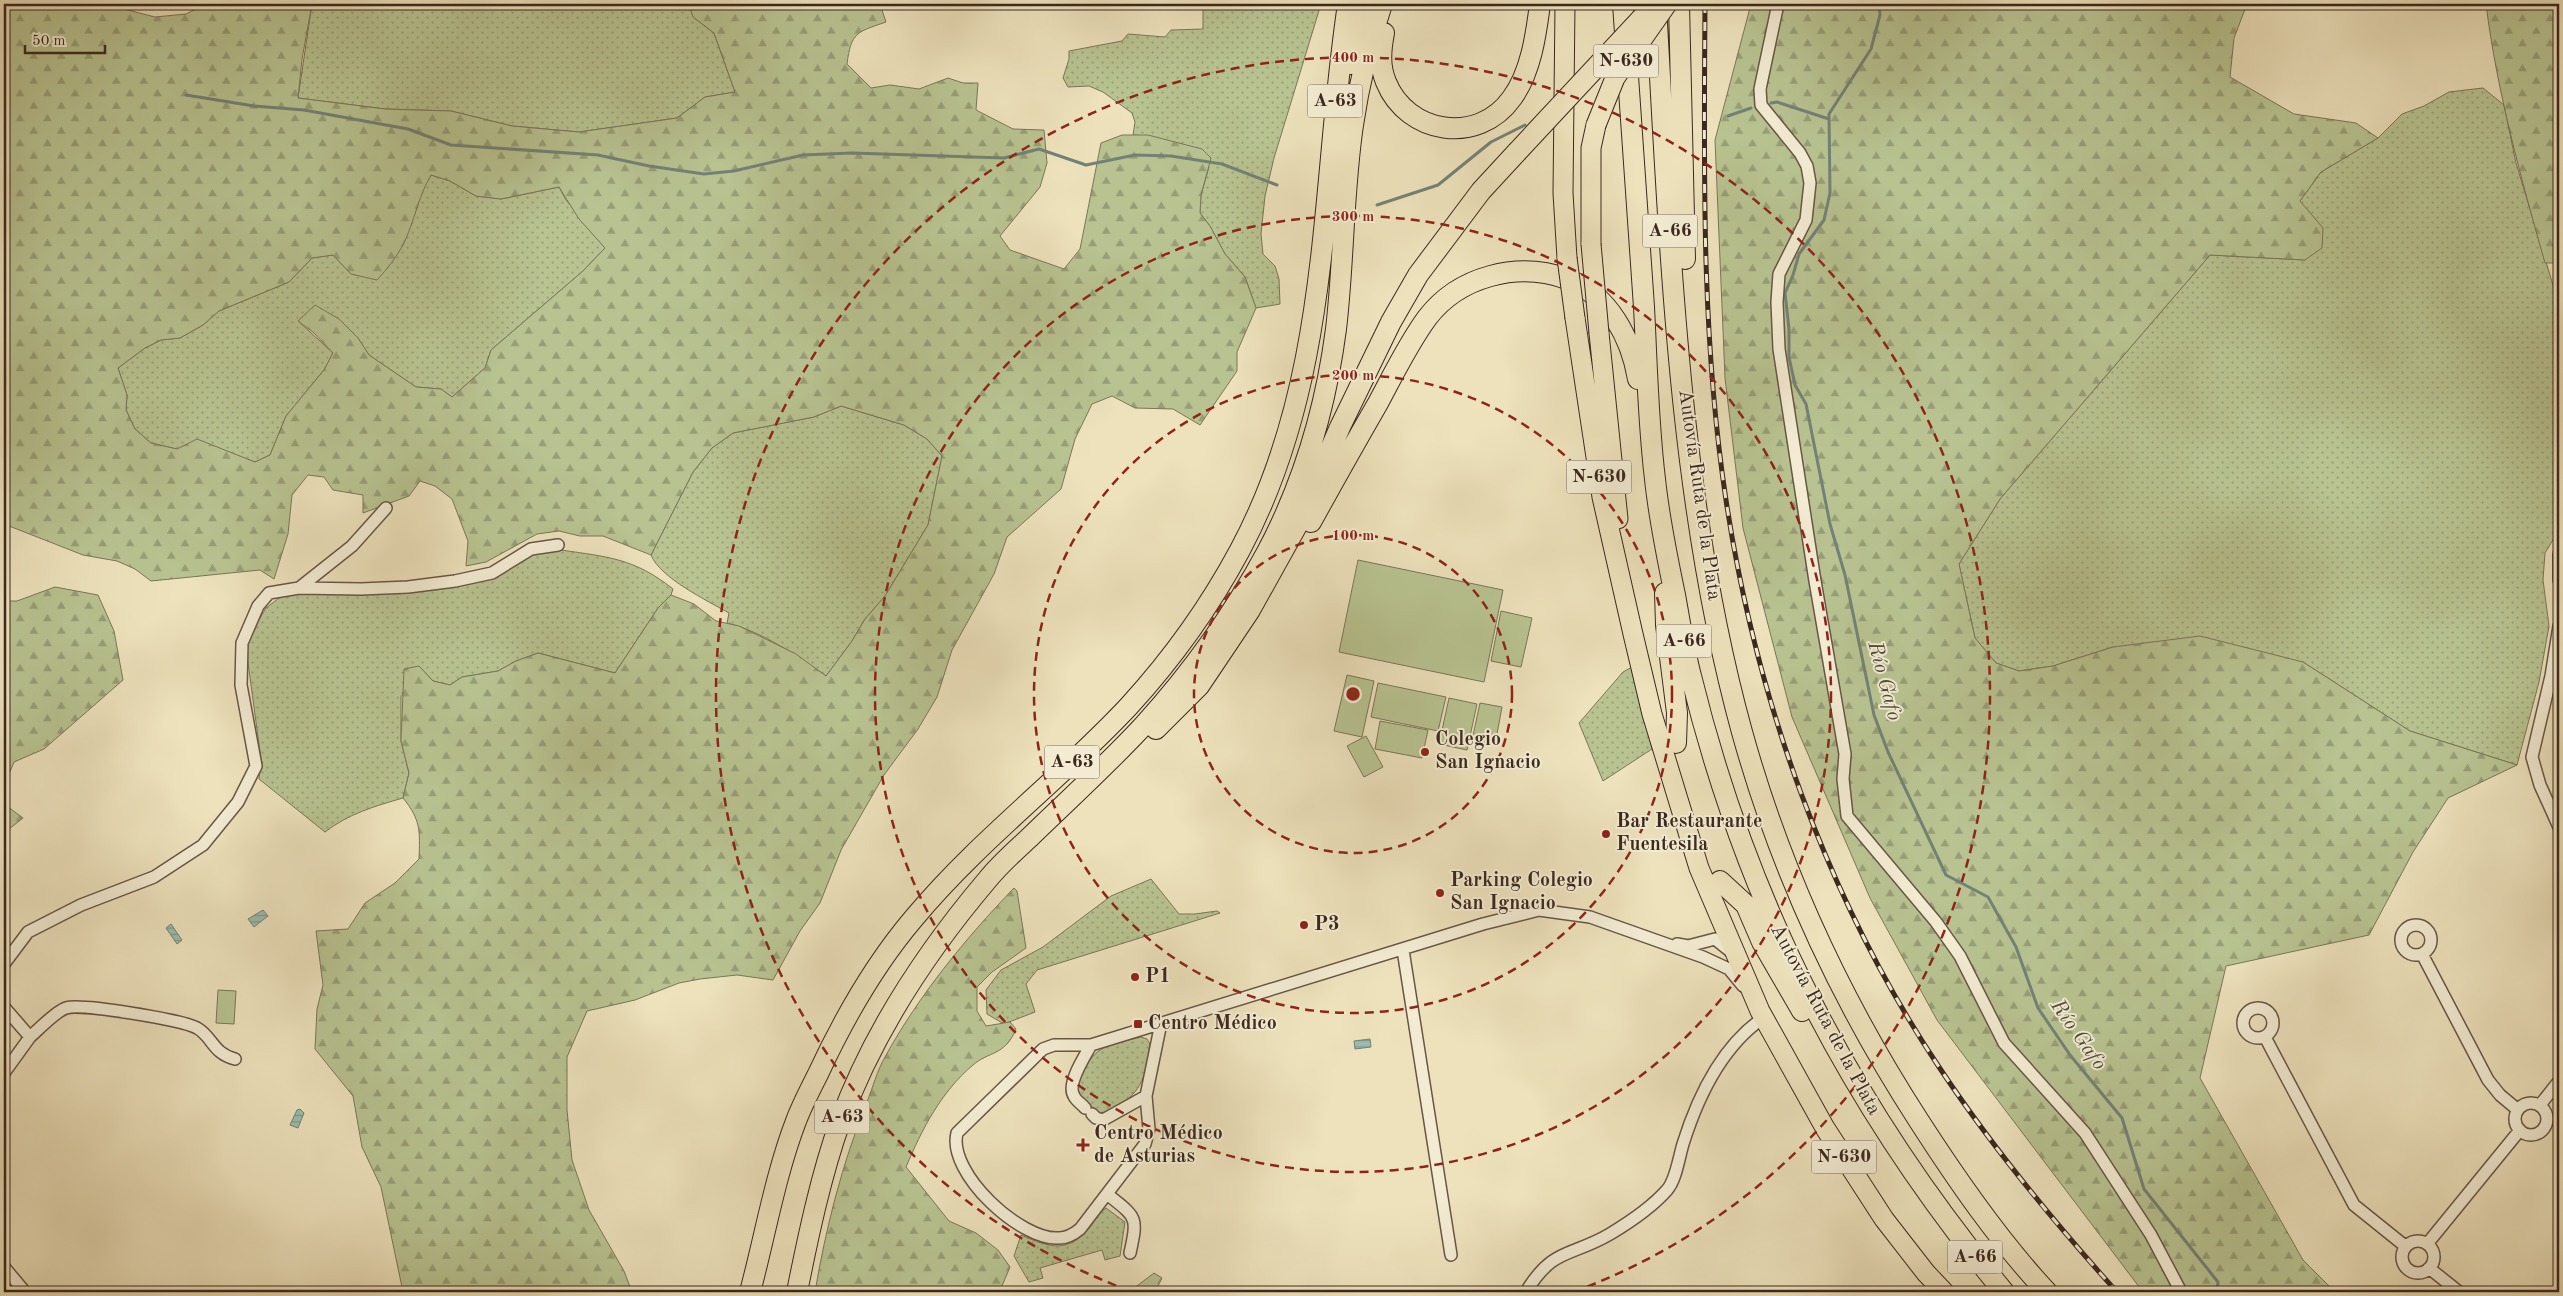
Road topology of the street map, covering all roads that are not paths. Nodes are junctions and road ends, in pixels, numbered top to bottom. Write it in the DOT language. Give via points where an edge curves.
graph roads {
  1 [pos="1348,4"];
  2 [pos="1366,4"];
  3 [pos="1382,4"];
  4 [pos="1390,4"];
  5 [pos="1540,4"];
  6 [pos="1565,4"];
  7 [pos="1623,4"];
  8 [pos="1656,4"];
  9 [pos="1667,4"];
  10 [pos="1679,4"];
  11 [pos="1778,4"];
  12 [pos="1328,199"];
  13 [pos="1691,458"];
  14 [pos="1654,478"];
  15 [pos="386,508"];
  16 [pos="558,545"];
  17 [pos="1665,546"];
  18 [pos="2559,554"];
  19 [pos="2559,580"];
  20 [pos="298,588"];
  21 [pos="2559,626"];
  22 [pos="1632,634"];
  23 [pos="1199,686"];
  24 [pos="1676,743"];
  25 [pos="2559,827"];
  26 [pos="1720,881"];
  27 [pos="1715,905"];
  28 [pos="1709,939"];
  29 [pos="1660,942"];
  30 [pos="1403,950"];
  31 [pos="1733,951"];
  32 [pos="2422,954"];
  33 [pos="926,957"];
  34 [pos="1703,957"];
  35 [pos="4,964"];
  36 [pos="4,1007"];
  37 [pos="1762,1015"];
  38 [pos="1160,1023"];
  39 [pos="30,1037"];
  40 [pos="2265,1037"];
  41 [pos="1091,1045"];
  42 [pos="235,1059"];
  43 [pos="4,1073"];
  44 [pos="2559,1082"];
  45 [pos="1146,1096"];
  46 [pos="2540,1105"];
  47 [pos="2518,1110"];
  48 [pos="2520,1130"];
  49 [pos="1886,1134"];
  50 [pos="1107,1194"];
  51 [pos="2427,1244"];
  52 [pos="2405,1246"];
  53 [pos="1130,1254"];
  54 [pos="1451,1255"];
  55 [pos="4,1267"];
  56 [pos="2429,1268"];
  57 [pos="2179,1288"];
  58 [pos="25,1292"];
  59 [pos="750,1292"];
  60 [pos="798,1292"];
  61 [pos="1526,1292"];
  62 [pos="1944,1292"];
  63 [pos="2004,1292"];
  64 [pos="2047,1292"];
  65 [pos="2459,1292"];
  1 -- 12 [label="highway, A-63" via="1332,124"];
  2 -- 12 [label="highway" via="1354,48"];
  3 -- 33 [label="highway, A-63" via="1353,126 1335,330 1326,382 1313,439 1268,550 1198,662 1143,726 990,876"];
  4 -- 5 [label="highway" via="1380,53 1385,81 1402,108 1412,117 1426,124 1454,128 1478,124 1511,100 1526,71"];
  6 -- 22 [label="highway, N-630, bridge" via="1563,193 1566,258 1602,497"];
  7 -- 14 [label="highway, Autovía Ruta de la Plata / A-66"];
  8 -- 13 [label="highway, Autovía Ruta de la Plata / A-66" via="1675,304"];
  8 -- 23 [label="highway, bridge" via="1481,191 1418,275 1391,322 1298,522 1250,610"];
  9 -- 22 [label="highway, N-630, bridge" via="1615,78 1596,125 1591,148 1591,244 1606,418"];
  10 -- 13 [label="highway"];
  11 -- 57 [label="street" via="1760,88 1761,105 1800,153 1808,166 1810,183 1806,220 1779,274 1779,349 1845,754 1843,779 1848,816 1960,956 2004,1043 2085,1133 2152,1235"];
  12 -- 59 [label="highway, A-63" via="1318,292 1303,380 1269,488 1242,547 1192,627 1151,680 1106,729 973,851 915,916 862,987 796,1120"];
  13 -- 64 [label="highway, Autovía Ruta de la Plata / A-66" via="1702,542 1742,732 1767,813 1806,910 1844,991 1892,1078 1948,1165"];
  14 -- 17 [label="highway, Autovía Ruta de la Plata / A-66"];
  14 -- 23 [label="highway" via="1631,348 1612,314 1582,287 1556,276 1510,272 1475,281 1444,300 1418,332 1267,597 1233,646"];
  15 -- 20 [label="street" via="352,546"];
  16 -- 20 [label="street" via="531,549 492,573 455,581 361,589"];
  17 -- 24 [label="highway" via="1666,625 1677,713"];
  17 -- 49 [label="highway, Autovía Ruta de la Plata / A-66" via="1690,674 1734,823 1774,925 1809,999"];
  18 -- 19 [label="street"];
  20 -- 35 [label="street" via="269,593 258,606 242,643 241,685 256,766 238,802 203,845 154,876 82,905 28,932"];
  21 -- 25 [label="street" via="2552,676 2532,757 2540,785"];
  22 -- 27 [label="highway, N-630" via="1652,714 1699,868"];
  23 -- 33 [label="highway" via="1047,832"];
  26 -- 49 [label="highway" via="1746,905 1762,942 1806,1018 1859,1104"];
  27 -- 28 [label="street" via="1716,924"];
  27 -- 31 [label="highway, N-630"];
  28 -- 29 [label="street" via="1688,946"];
  28 -- 31 [label="street" via="1715,939"];
  29 -- 30 [label="street" via="1590,917 1539,910"];
  29 -- 34 [label="street"];
  30 -- 38 [label="street"];
  30 -- 54 [label="street"];
  31 -- 34 [label="street"];
  31 -- 37 [label="highway, N-630"];
  32 -- 47 [label="street" via="2488,1080"];
  33 -- 60 [label="highway, A-63" via="865,1062 839,1124 807,1239"];
  34 -- 37 [label="street" via="1735,974"];
  36 -- 39 [label="street"];
  37 -- 61 [label="street" via="1706,1084 1669,1188 1653,1204 1610,1234 1552,1259 1538,1272"];
  37 -- 62 [label="highway, N-630" via="1825,1128 1884,1219"];
  38 -- 41 [label="street"];
  38 -- 45 [label="street"];
  39 -- 42 [label="street" via="64,1008 81,1006 130,1012 198,1028 223,1056"];
  39 -- 43 [label="street"];
  40 -- 52 [label="street" via="2354,1205"];
  41 -- 45 [label="street" via="1071,1088 1073,1096 1088,1111 1103,1120"];
  41 -- 50 [label="street" via="1054,1045 1043,1050 962,1126 955,1142 970,1180 1025,1229 1051,1237 1071,1236"];
  44 -- 46 [label="street"];
  45 -- 50 [label="street" via="1149,1129 1146,1144"];
  46 -- 47 [label="street" via="2524,1104"];
  46 -- 48 [label="street" via="2546,1116 2543,1129 2529,1134"];
  47 -- 48 [label="street" via="2516,1124"];
  48 -- 51 [label="street"];
  49 -- 63 [label="highway, Autovía Ruta de la Plata / A-66" via="1962,1242"];
  50 -- 53 [label="street" via="1134,1217 1136,1226"];
  51 -- 52 [label="street" via="2420,1241"];
  51 -- 56 [label="street" via="2433,1255"];
  52 -- 56 [label="street" via="2402,1256 2410,1271 2418,1273"];
  55 -- 58 [label="street"];
  56 -- 65 [label="street"];
}
